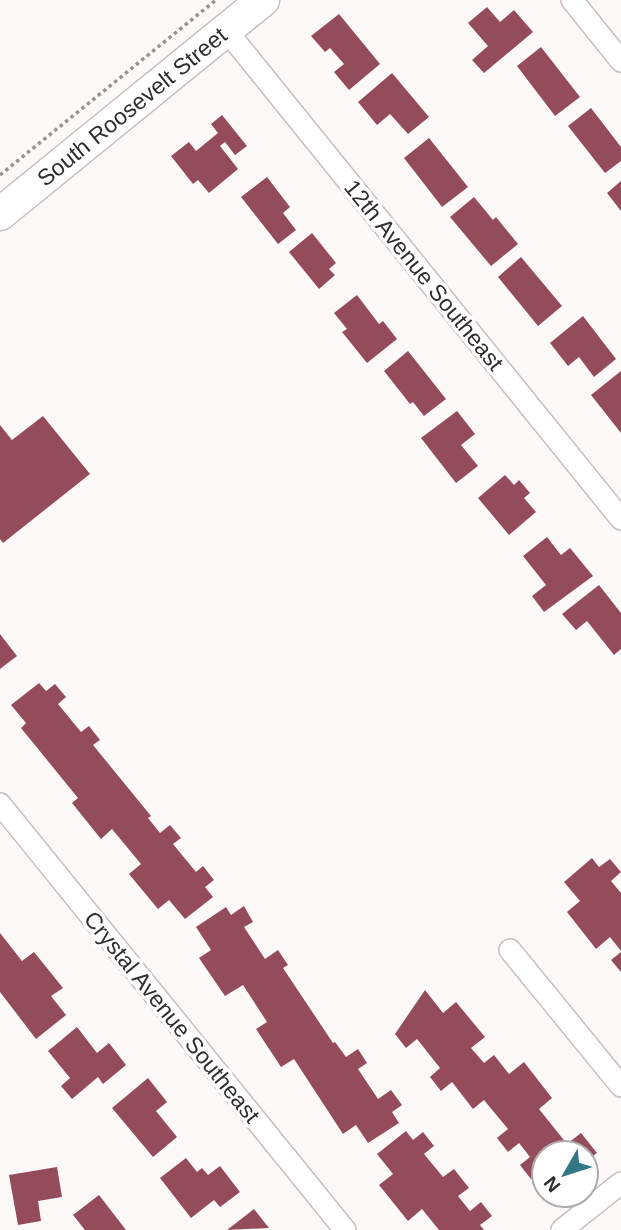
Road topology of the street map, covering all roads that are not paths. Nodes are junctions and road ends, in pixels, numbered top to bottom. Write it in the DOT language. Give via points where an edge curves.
graph roads {
  1 [pos="263,0"];
  2 [pos="572,0"];
  3 [pos="226,30"];
  4 [pos="621,61"];
  5 [pos="0,214"];
  6 [pos="621,519"];
  7 [pos="0,804"];
  8 [pos="510,950"];
  9 [pos="621,1086"];
  10 [pos="621,1183"];
  11 [pos="345,1230"];
  12 [pos="562,1230"];
  1 -- 3 [label="street, South Roosevelt Street"];
  2 -- 4 [label="street"];
  3 -- 5 [label="street, South Roosevelt Street"];
  3 -- 6 [label="street, 12th Avenue Southeast"];
  7 -- 11 [label="street, Crystal Avenue Southeast"];
  8 -- 9 [label="street"];
  10 -- 12 [label="street"];
}
